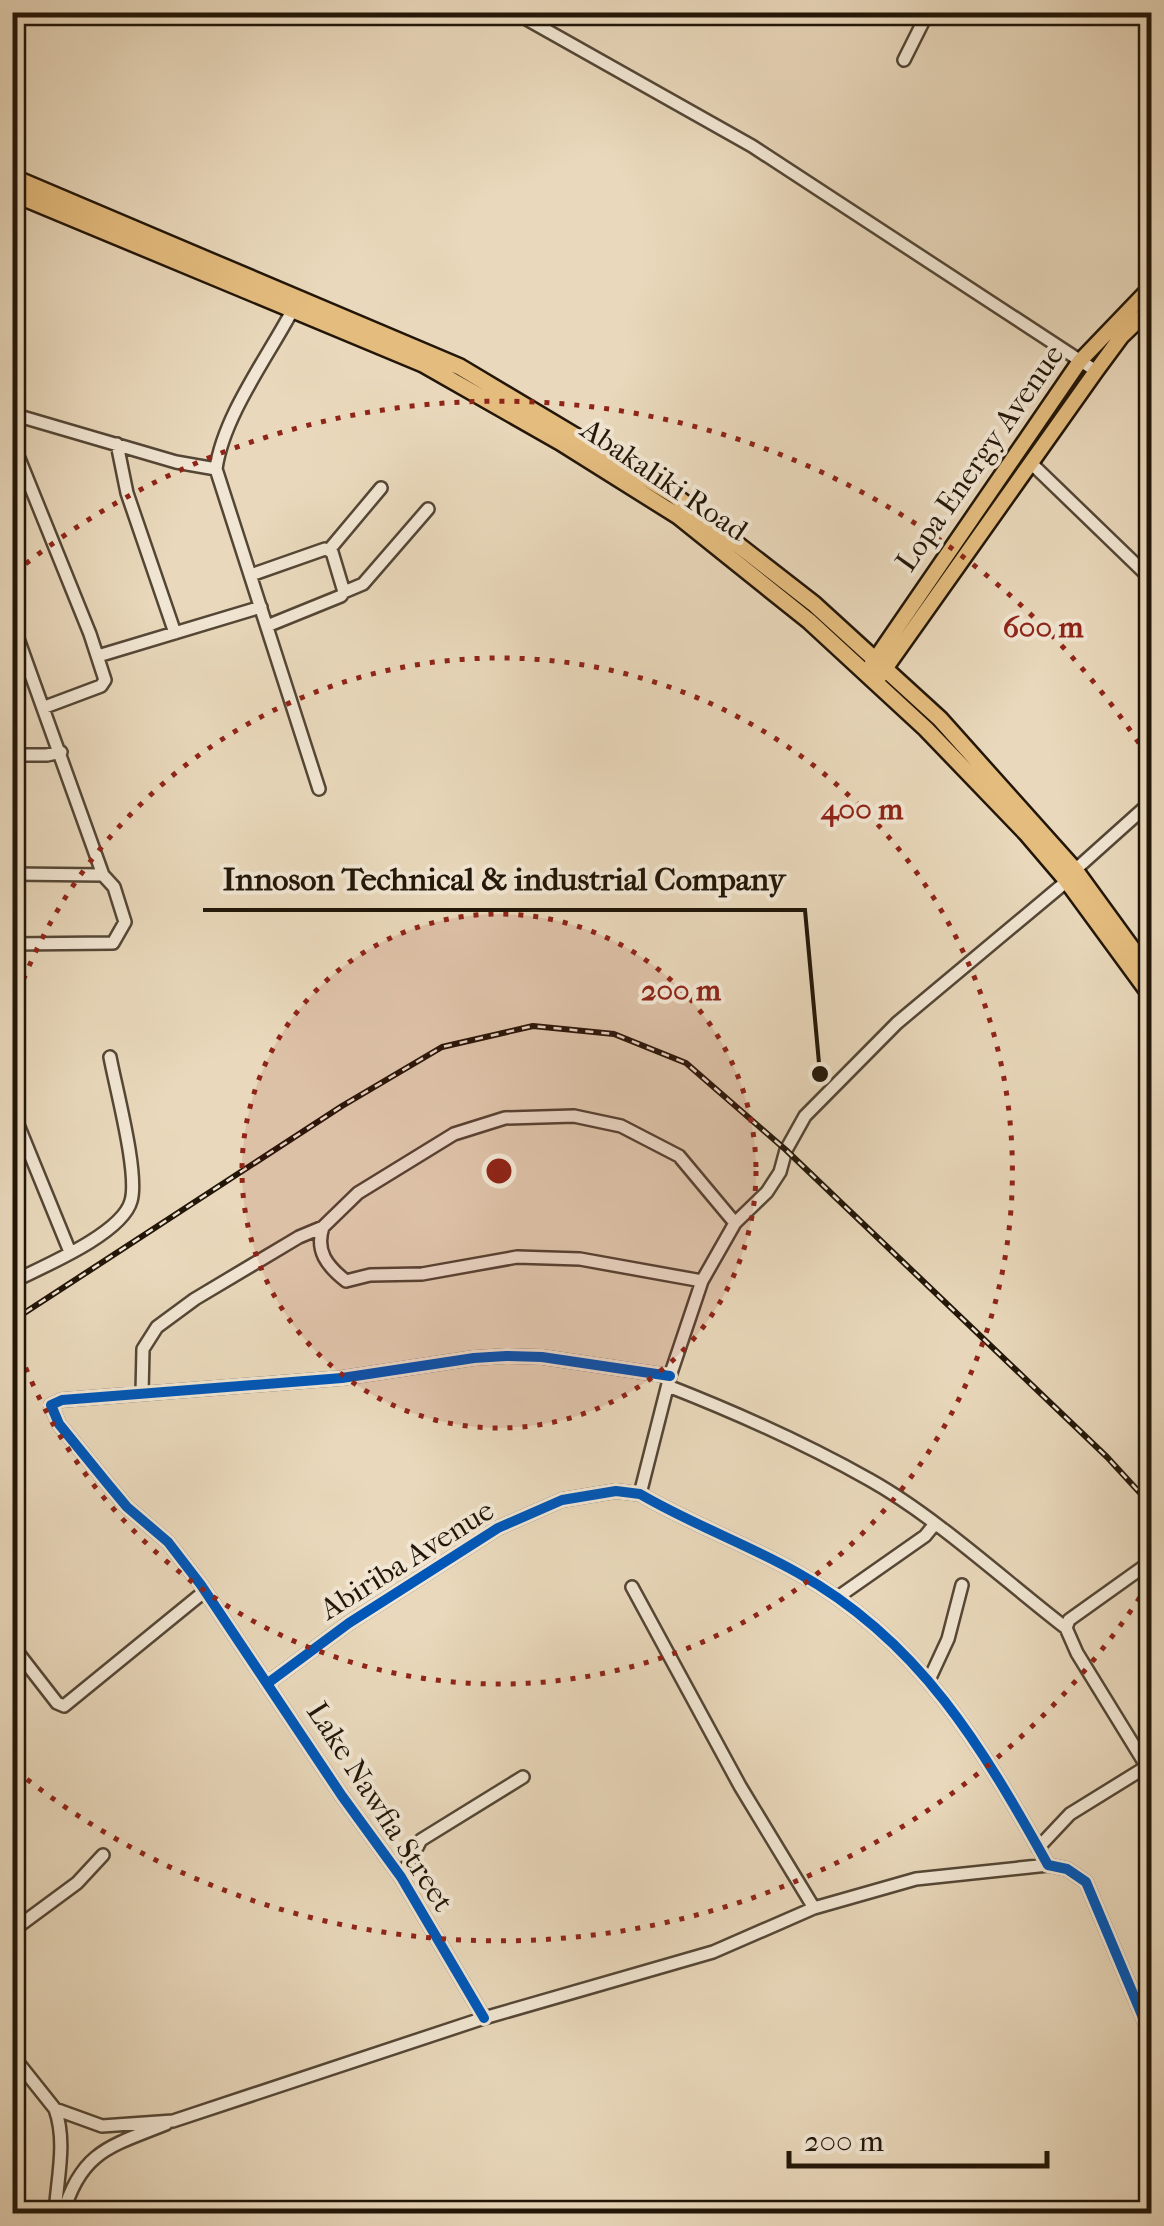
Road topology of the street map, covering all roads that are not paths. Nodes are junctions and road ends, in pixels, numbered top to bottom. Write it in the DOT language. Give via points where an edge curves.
graph roads {
  1 [pos="514,12"];
  2 [pos="928,12"];
  3 [pos="904,60"];
  4 [pos="12,177"];
  5 [pos="12,193"];
  6 [pos="1152,286"];
  7 [pos="1152,307"];
  8 [pos="292,311"];
  9 [pos="1080,361"];
  10 [pos="1096,371"];
  11 [pos="12,414"];
  12 [pos="12,441"];
  13 [pos="117,444"];
  14 [pos="1032,464"];
  15 [pos="216,470"];
  16 [pos="381,488"];
  17 [pos="428,510"];
  18 [pos="329,550"];
  19 [pos="251,576"];
  20 [pos="1152,580"];
  21 [pos="344,592"];
  22 [pos="261,607"];
  23 [pos="12,622"];
  24 [pos="267,626"];
  25 [pos="175,633"];
  26 [pos="98,656"];
  27 [pos="877,670"];
  28 [pos="44,707"];
  29 [pos="61,752"];
  30 [pos="12,755"];
  31 [pos="320,789"];
  32 [pos="1152,801"];
  33 [pos="12,874"];
  34 [pos="103,875"];
  35 [pos="1071,875"];
  36 [pos="12,944"];
  37 [pos="1152,976"];
  38 [pos="1152,997"];
  39 [pos="110,1058"];
  40 [pos="12,1110"];
  41 [pos="735,1223"];
  42 [pos="323,1227"];
  43 [pos="70,1252"];
  44 [pos="702,1281"];
  45 [pos="12,1282"];
  46 [pos="669,1381"];
  47 [pos="142,1394"];
  48 [pos="640,1494"];
  49 [pos="934,1526"];
  50 [pos="1152,1566"];
  51 [pos="962,1585"];
  52 [pos="632,1588"];
  53 [pos="205,1591"];
  54 [pos="838,1597"];
  55 [pos="1066,1628"];
  56 [pos="12,1645"];
  57 [pos="930,1680"];
  58 [pos="268,1682"];
  59 [pos="1149,1771"];
  60 [pos="523,1777"];
  61 [pos="1038,1848"];
  62 [pos="103,1854"];
  63 [pos="1048,1865"];
  64 [pos="401,1877"];
  65 [pos="814,1908"];
  66 [pos="12,1931"];
  67 [pos="484,2018"];
  68 [pos="1152,2039"];
  69 [pos="12,2054"];
  70 [pos="55,2110"];
  71 [pos="173,2121"];
  72 [pos="54,2214"];
  73 [pos="63,2214"];
  1 -- 9 [label="street" via="752,146"];
  2 -- 3 [label="street"];
  4 -- 27 [label="highway, Abakaliki Road" via="480,378 674,496 814,604"];
  5 -- 8 [label="highway, Abakaliki Road"];
  6 -- 9 [label="main road, Lopa Energy Avenue"];
  7 -- 10 [label="main road, Lopa Energy Avenue"];
  8 -- 15 [label="street" via="232,420"];
  8 -- 27 [label="highway, Abakaliki Road" via="423,364 626,482"];
  9 -- 10 [label="street"];
  9 -- 27 [label="main road, Lopa Energy Avenue"];
  10 -- 14 [label="main road, Lopa Energy Avenue"];
  11 -- 13 [label="street"];
  12 -- 26 [label="street"];
  13 -- 15 [label="street"];
  13 -- 25 [label="street"];
  14 -- 20 [label="street"];
  14 -- 27 [label="main road, Lopa Energy Avenue"];
  15 -- 19 [label="street"];
  16 -- 18 [label="street"];
  17 -- 21 [label="street" via="363,584"];
  18 -- 19 [label="street"];
  18 -- 21 [label="street"];
  19 -- 22 [label="street"];
  21 -- 24 [label="street"];
  22 -- 24 [label="street"];
  22 -- 25 [label="street"];
  23 -- 28 [label="street"];
  24 -- 31 [label="street"];
  25 -- 26 [label="street"];
  26 -- 28 [label="street" via="104,684"];
  27 -- 35 [label="highway, Abakaliki Road"];
  28 -- 29 [label="street"];
  29 -- 30 [label="street"];
  29 -- 34 [label="street"];
  32 -- 35 [label="street"];
  33 -- 34 [label="street"];
  34 -- 36 [label="street" via="114,886 125,922 113,943"];
  35 -- 37 [label="highway, Abakaliki Road"];
  35 -- 38 [label="highway, Abakaliki Road"];
  35 -- 41 [label="street" via="897,1023 805,1116 773,1182"];
  39 -- 43 [label="street" via="134,1184 131,1205"];
  40 -- 43 [label="street"];
  41 -- 42 [label="street" via="679,1156 621,1126 560,1116 505,1118 454,1134 358,1192"];
  41 -- 44 [label="street"];
  42 -- 44 [label="street" via="320,1250 346,1281 517,1257 580,1258"];
  42 -- 47 [label="street" via="158,1327 143,1350"];
  43 -- 45 [label="street"];
  44 -- 46 [label="street"];
  46 -- 47 [label="street" via="506,1356"];
  46 -- 48 [label="street"];
  46 -- 49 [label="street" via="870,1480"];
  47 -- 53 [label="street, Lake Nawfia Street" via="62,1400 51,1408 127,1507 168,1542"];
  48 -- 54 [label="street, Abiriba Avenue"];
  48 -- 58 [label="street, Abiriba Avenue" via="562,1500 498,1528"];
  49 -- 54 [label="street"];
  49 -- 55 [label="street"];
  50 -- 55 [label="street" via="1146,1564"];
  51 -- 57 [label="street"];
  52 -- 65 [label="street"];
  53 -- 56 [label="street" via="61,1706"];
  53 -- 58 [label="street, Lake Nawfia Street"];
  54 -- 57 [label="street, Abiriba Avenue"];
  55 -- 59 [label="street"];
  57 -- 61 [label="street, Abiriba Avenue"];
  58 -- 64 [label="street, Lake Nawfia Street"];
  59 -- 61 [label="street" via="1070,1814"];
  60 -- 64 [label="street" via="421,1840"];
  61 -- 63 [label="street, Abiriba Avenue"];
  62 -- 66 [label="street" via="77,1884"];
  63 -- 65 [label="street" via="916,1879"];
  63 -- 68 [label="street, Abiriba Avenue" via="1086,1882"];
  64 -- 67 [label="street, Lake Nawfia Street"];
  65 -- 67 [label="street" via="713,1952"];
  67 -- 71 [label="street"];
  69 -- 70 [label="street"];
  70 -- 71 [label="street" via="102,2126"];
  70 -- 72 [label="street" via="61,2146"];
  71 -- 73 [label="street" via="92,2157 69,2191"];
}
